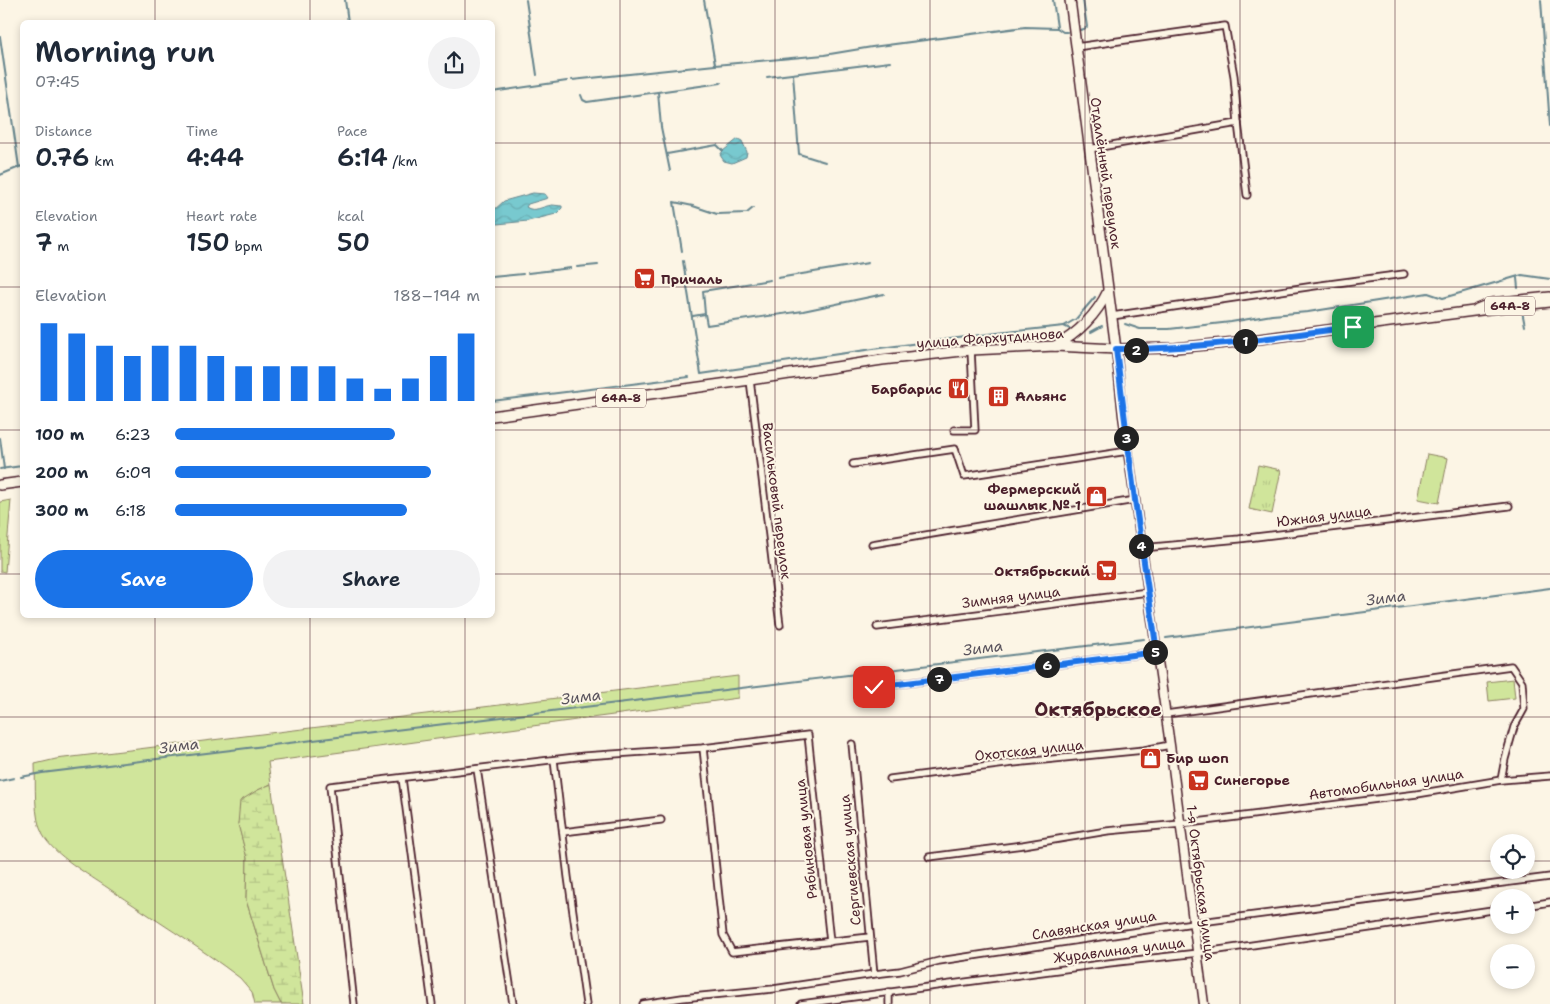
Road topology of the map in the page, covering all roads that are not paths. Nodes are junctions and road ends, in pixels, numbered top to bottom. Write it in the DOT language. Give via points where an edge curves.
graph roads {
  1 [pos="1070,0"];
  2 [pos="1076,47"];
  3 [pos="1238,123"];
  4 [pos="1089,149"];
  5 [pos="1247,195"];
  6 [pos="1404,274"];
  7 [pos="1108,291"];
  8 [pos="1550,297"];
  9 [pos="1550,302"];
  10 [pos="1470,312"];
  11 [pos="1112,316"];
  12 [pos="1055,346"];
  13 [pos="1116,349"];
  14 [pos="971,350"];
  15 [pos="750,380"];
  16 [pos="495,416"];
  17 [pos="954,430"];
  18 [pos="1128,451"];
  19 [pos="853,464"];
  20 [pos="20,482"];
  21 [pos="0,485"];
  22 [pos="1135,500"];
  23 [pos="1509,506"];
  24 [pos="872,544"];
  25 [pos="1142,548"];
  26 [pos="1148,592"];
  27 [pos="780,625"];
  28 [pos="877,627"];
  29 [pos="1157,652"];
  30 [pos="874,687"];
  31 [pos="1166,714"];
  32 [pos="852,744"];
  33 [pos="1170,745"];
  34 [pos="703,748"];
  35 [pos="554,760"];
  36 [pos="477,769"];
  37 [pos="1550,776"];
  38 [pos="402,778"];
  39 [pos="890,779"];
  40 [pos="1501,780"];
  41 [pos="661,820"];
  42 [pos="1181,824"];
  43 [pos="563,832"];
  44 [pos="929,857"];
  45 [pos="1550,877"];
  46 [pos="1550,902"];
  47 [pos="1535,904"];
  48 [pos="1490,910"];
  49 [pos="1194,923"];
  50 [pos="870,937"];
  51 [pos="830,942"];
  52 [pos="1198,953"];
  53 [pos="874,974"];
  54 [pos="889,992"];
  55 [pos="354,1004"];
  56 [pos="432,1004"];
  57 [pos="513,1004"];
  58 [pos="586,1004"];
  59 [pos="643,1004"];
  60 [pos="801,1004"];
  61 [pos="889,1004"];
  62 [pos="1204,1004"];
  1 -- 2 [label="main road, Отдалённый переулок"];
  2 -- 3 [label="street" via="1225,26"];
  2 -- 4 [label="main road, Отдалённый переулок"];
  3 -- 4 [label="street"];
  3 -- 5 [label="street"];
  4 -- 7 [label="main road, Отдалённый переулок"];
  6 -- 11 [label="street"];
  7 -- 11 [label="main road, Отдалённый переулок"];
  7 -- 12 [label="main road" via="1102,304 1079,330"];
  8 -- 10 [label="main road" via="1492,303"];
  9 -- 10 [label="main road, улица Фархутдинова / 64А-8"];
  10 -- 13 [label="main road, улица Фархутдинова / 64А-8" via="1236,342 1145,350"];
  11 -- 13 [label="main road, Отдалённый переулок"];
  12 -- 13 [label="main road, улица Фархутдинова / 64А-8"];
  12 -- 14 [label="main road, улица Фархутдинова / 64А-8"];
  13 -- 18 [label="street, 1-я Октябрьская улица"];
  14 -- 15 [label="main road, улица Фархутдинова / 64А-8"];
  14 -- 17 [label="street" via="975,430"];
  15 -- 16 [label="main road, улица Фархутдинова / 64А-8"];
  15 -- 27 [label="street, Васильковый переулок"];
  18 -- 19 [label="street" via="964,476 955,449"];
  18 -- 22 [label="street, 1-я Октябрьская улица"];
  20 -- 21 [label="main road"];
  22 -- 24 [label="street"];
  22 -- 25 [label="street, 1-я Октябрьская улица"];
  23 -- 25 [label="street, Южная улица"];
  25 -- 26 [label="street, 1-я Октябрьская улица"];
  26 -- 28 [label="street, Зимняя улица"];
  26 -- 29 [label="street, 1-я Октябрьская улица"];
  29 -- 30 [label="street"];
  29 -- 31 [label="street, 1-я Октябрьская улица"];
  31 -- 33 [label="street, 1-я Октябрьская улица"];
  31 -- 40 [label="street" via="1512,666 1522,682 1524,709 1514,727"];
  32 -- 50 [label="street, Сергиевская улица"];
  33 -- 39 [label="street, Охотская улица"];
  33 -- 42 [label="street, 1-я Октябрьская улица"];
  34 -- 35 [label="street"];
  34 -- 51 [label="street" via="723,935 732,952"];
  34 -- 51 [label="street, Рябиновая улица" via="808,735"];
  35 -- 36 [label="street"];
  35 -- 43 [label="street"];
  36 -- 38 [label="street"];
  36 -- 57 [label="street"];
  37 -- 40 [label="street, Автомобильная улица"];
  38 -- 55 [label="street" via="330,786"];
  38 -- 56 [label="street"];
  40 -- 42 [label="street, Автомобильная улица"];
  41 -- 43 [label="street"];
  42 -- 44 [label="street, Автомобильная улица" via="1107,831"];
  42 -- 49 [label="street, 1-я Октябрьская улица"];
  43 -- 58 [label="street"];
  45 -- 49 [label="street, Славянская улица"];
  46 -- 47 [label="street"];
  48 -- 52 [label="street, Журавлиная улица"];
  49 -- 52 [label="street, 1-я Октябрьская улица"];
  49 -- 53 [label="street, Славянская улица" via="939,961 900,972"];
  50 -- 51 [label="street"];
  50 -- 53 [label="street, Сергиевская улица"];
  52 -- 54 [label="street, Журавлиная улица"];
  52 -- 62 [label="street, 1-я Октябрьская улица"];
  53 -- 59 [label="street, Славянская улица"];
  54 -- 60 [label="street, Журавлиная улица"];
  54 -- 61 [label="street"];
}
